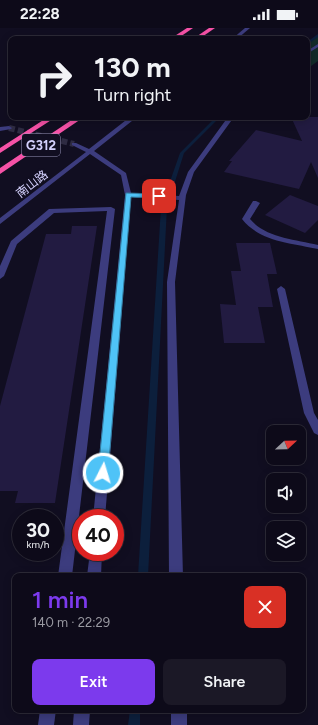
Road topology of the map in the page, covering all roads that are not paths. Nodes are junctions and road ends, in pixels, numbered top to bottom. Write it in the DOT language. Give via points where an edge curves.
graph roads {
  1 [pos="190,28"];
  2 [pos="212,28"];
  3 [pos="248,28"];
  4 [pos="178,36"];
  5 [pos="200,36"];
  6 [pos="238,36"];
  7 [pos="318,45"];
  8 [pos="310,52"];
  9 [pos="48,120"];
  10 [pos="77,120"];
  11 [pos="130,120"];
  12 [pos="229,120"];
  13 [pos="9,128"];
  14 [pos="0,129"];
  15 [pos="74,144"];
  16 [pos="0,151"];
  17 [pos="91,152"];
  18 [pos="0,172"];
  19 [pos="128,194"];
  20 [pos="178,197"];
  21 [pos="256,203"];
  22 [pos="0,222"];
  23 [pos="318,247"];
  24 [pos="0,276"];
  25 [pos="281,289"];
  26 [pos="318,430"];
  27 [pos="100,509"];
  28 [pos="95,561"];
  29 [pos="65,573"];
  30 [pos="94,573"];
  31 [pos="176,573"];
  32 [pos="48,713"];
  33 [pos="82,713"];
  34 [pos="179,713"];
  35 [pos="46,725"];
  36 [pos="81,725"];
  37 [pos="179,725"];
  1 -- 4 [label="highway"];
  2 -- 5 [label="highway"];
  3 -- 6 [label="street"];
  7 -- 8 [label="street"];
  9 -- 16 [label="highway, G312"];
  10 -- 18 [label="highway, G312"];
  11 -- 17 [label="street, 南山路"];
  12 -- 20 [label="street" via="191,172"];
  13 -- 14 [label="street"];
  15 -- 17 [label="street"];
  17 -- 19 [label="street" via="124,174"];
  17 -- 22 [label="street, 南山路"];
  19 -- 20 [label="street"];
  19 -- 27 [label="street"];
  20 -- 31 [label="street" via="171,282"];
  21 -- 23 [label="street" via="246,219 252,226 265,234"];
  24 -- 29 [label="street" via="14,243 52,211 111,209"];
  25 -- 26 [label="street" via="310,413"];
  28 -- 30 [label="street"];
  32 -- 35 [label="street"];
  33 -- 36 [label="street"];
  34 -- 37 [label="street"];
}
